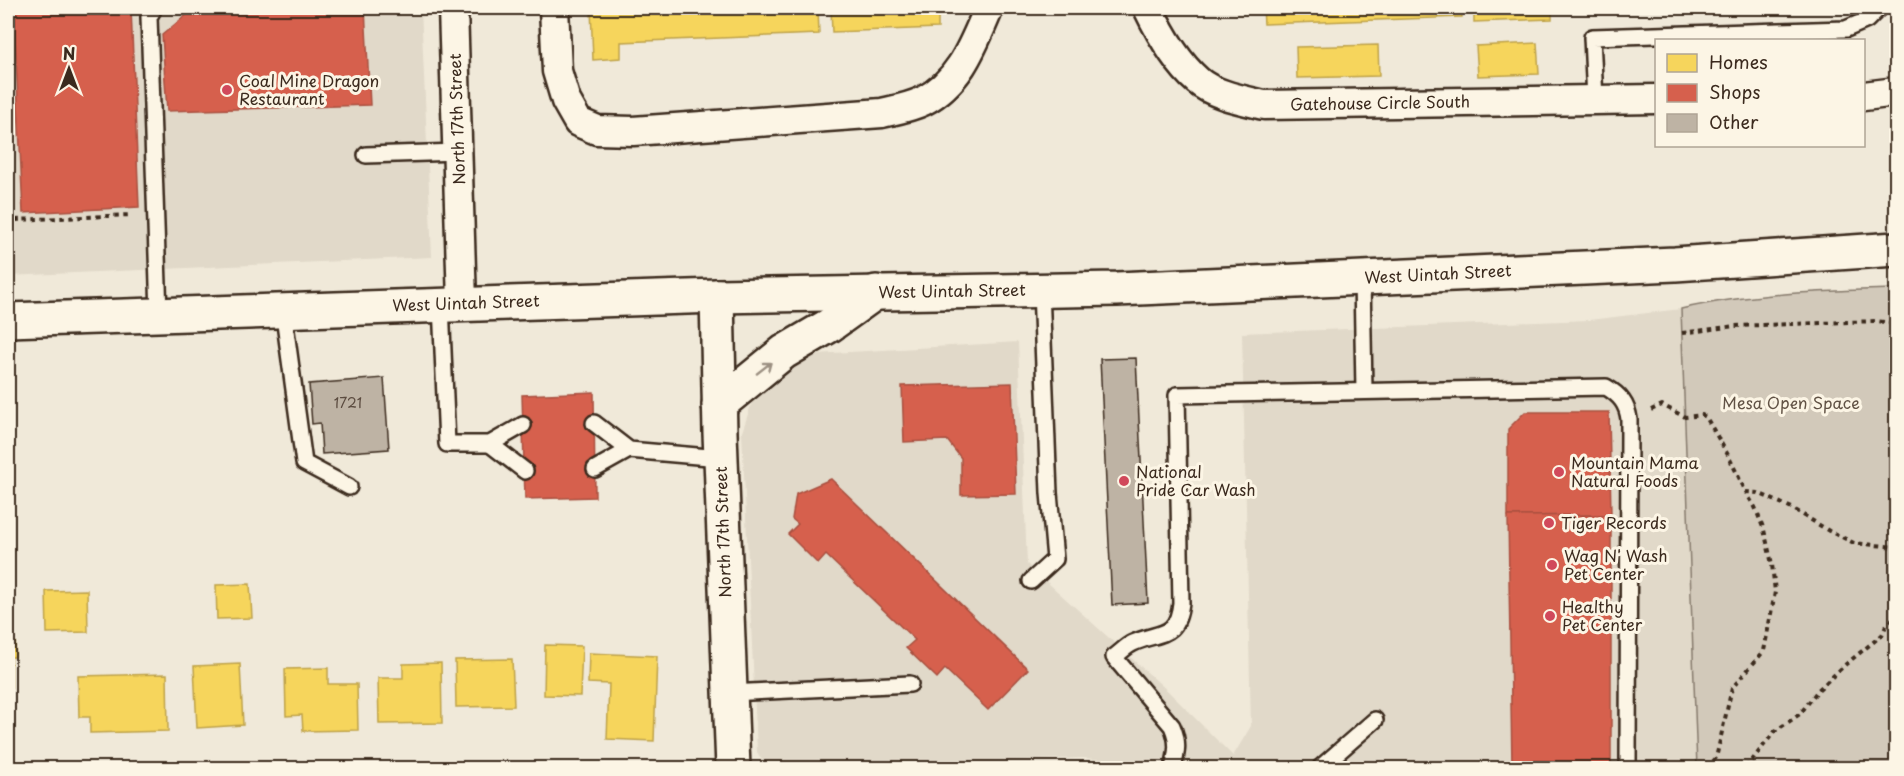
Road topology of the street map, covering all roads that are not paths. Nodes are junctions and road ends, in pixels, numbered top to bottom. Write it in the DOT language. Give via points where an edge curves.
graph roads {
  1 [pos="154,8"];
  2 [pos="453,8"];
  3 [pos="554,8"];
  4 [pos="989,8"];
  5 [pos="1148,8"];
  6 [pos="1879,8"];
  7 [pos="1896,92"];
  8 [pos="1865,96"];
  9 [pos="1655,99"];
  10 [pos="1595,100"];
  11 [pos="458,152"];
  12 [pos="366,155"];
  13 [pos="1896,249"];
  14 [pos="1362,278"];
  15 [pos="1041,290"];
  16 [pos="876,292"];
  17 [pos="717,296"];
  18 [pos="452,303"];
  19 [pos="283,309"];
  20 [pos="159,314"];
  21 [pos="8,320"];
  22 [pos="1364,391"];
  23 [pos="719,405"];
  24 [pos="594,423"];
  25 [pos="523,425"];
  26 [pos="490,444"];
  27 [pos="629,450"];
  28 [pos="720,458"];
  29 [pos="595,469"];
  30 [pos="525,471"];
  31 [pos="349,487"];
  32 [pos="1031,581"];
  33 [pos="910,684"];
  34 [pos="729,693"];
  35 [pos="1375,720"];
  36 [pos="733,768"];
  37 [pos="1173,768"];
  38 [pos="1320,768"];
  39 [pos="1628,768"];
  1 -- 20 [label="lane" via="149,17"];
  2 -- 11 [label="street, North 17th Street"];
  3 -- 4 [label="street" via="557,71 566,101 578,122 597,130 633,131 882,113 921,102 944,88 966,60"];
  5 -- 10 [label="street, Gatehouse Circle South" via="1160,34 1198,82 1263,105"];
  6 -- 10 [label="lane" via="1867,20 1846,29 1592,37"];
  7 -- 8 [label="street"];
  9 -- 10 [label="street, Gatehouse Circle South"];
  11 -- 12 [label="lane"];
  11 -- 18 [label="street, North 17th Street"];
  13 -- 14 [label="main road, West Uintah Street"];
  14 -- 15 [label="main road, West Uintah Street"];
  14 -- 22 [label="lane"];
  15 -- 16 [label="main road, West Uintah Street"];
  15 -- 32 [label="lane" via="1054,559"];
  16 -- 17 [label="main road, West Uintah Street"];
  23 -- 16 [label="main road, one-way" via="784,352"];
  17 -- 18 [label="main road, West Uintah Street"];
  17 -- 23 [label="main road, North 17th Street"];
  18 -- 19 [label="main road, West Uintah Street"];
  18 -- 26 [label="lane" via="447,444"];
  19 -- 20 [label="main road, West Uintah Street"];
  19 -- 31 [label="lane" via="304,463"];
  20 -- 21 [label="main road, West Uintah Street"];
  22 -- 37 [label="lane" via="1177,395 1179,619 1171,629 1131,643 1114,657 1172,726 1178,738"];
  22 -- 39 [label="lane" via="1606,387 1628,408"];
  23 -- 28 [label="main road, North 17th Street"];
  24 -- 27 [label="lane"];
  25 -- 26 [label="lane"];
  26 -- 30 [label="lane"];
  27 -- 28 [label="lane"];
  27 -- 29 [label="lane"];
  28 -- 34 [label="main road, North 17th Street"];
  33 -- 34 [label="lane"];
  34 -- 36 [label="main road, North 17th Street"];
  35 -- 38 [label="lane"];
}
